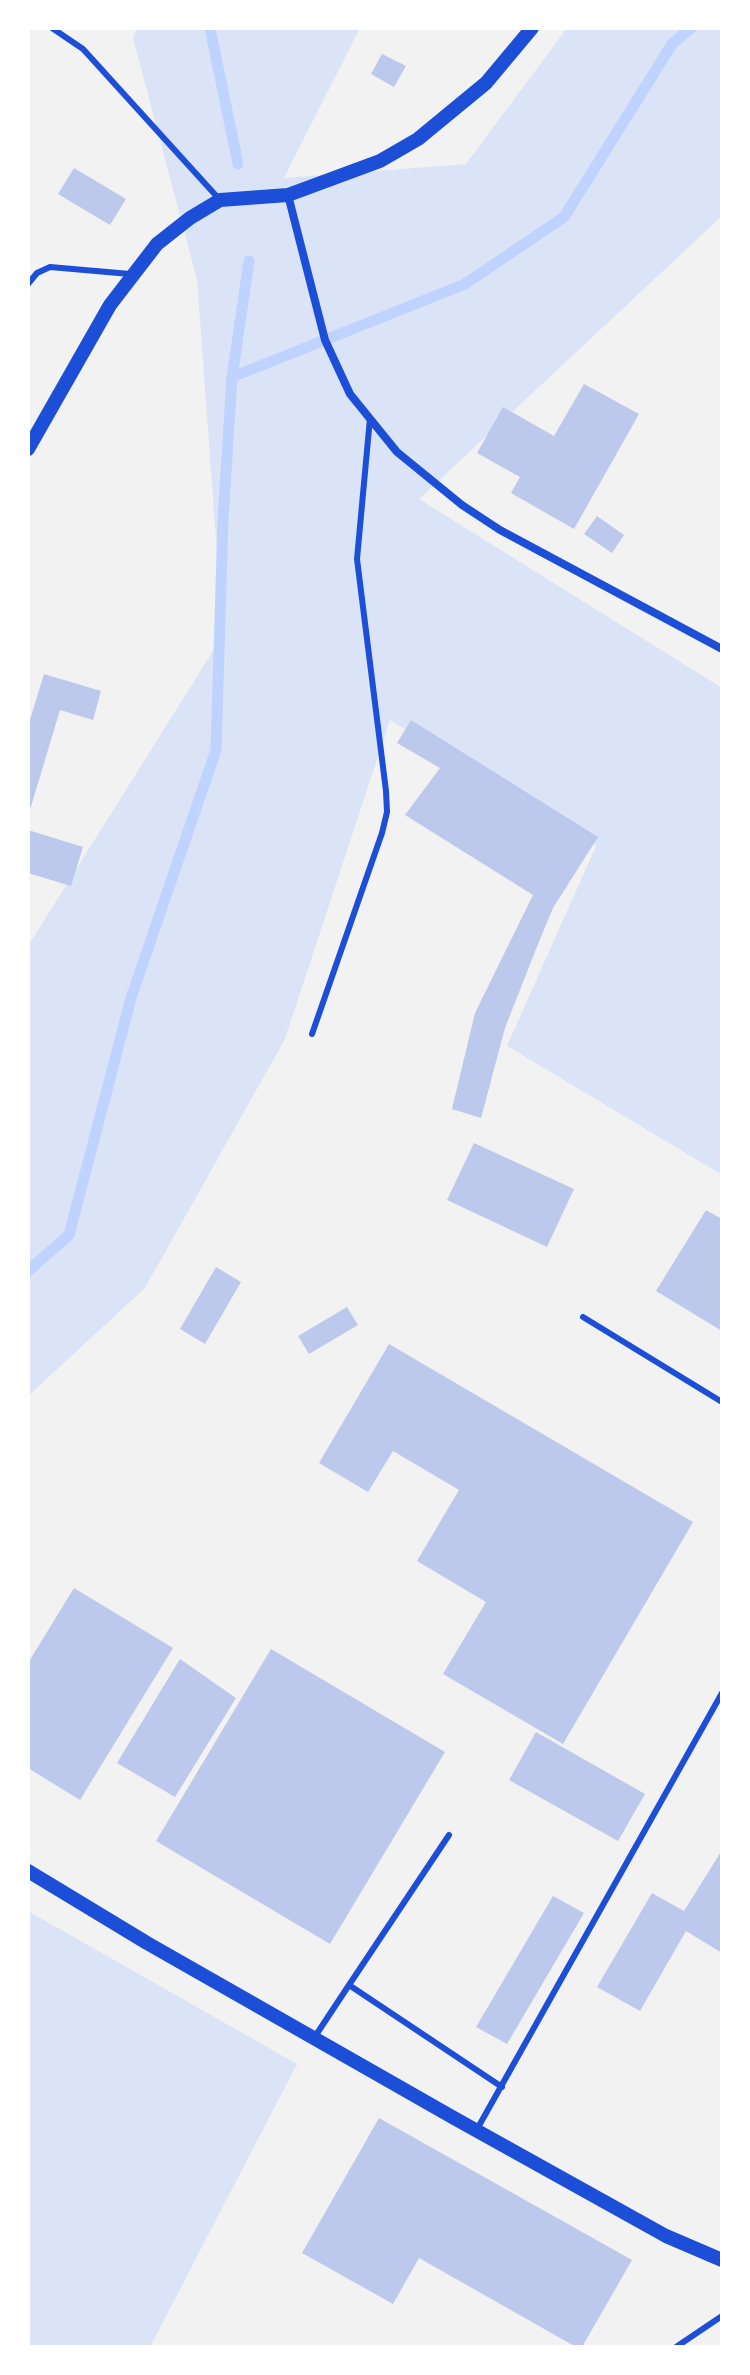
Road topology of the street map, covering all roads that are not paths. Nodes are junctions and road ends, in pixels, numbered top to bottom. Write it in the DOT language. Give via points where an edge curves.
graph roads {
  1 [pos="52,28"];
  2 [pos="532,28"];
  3 [pos="288,195"];
  4 [pos="220,200"];
  5 [pos="134,274"];
  6 [pos="28,284"];
  7 [pos="370,418"];
  8 [pos="28,449"];
  9 [pos="722,649"];
  10 [pos="312,1034"];
  11 [pos="583,1317"];
  12 [pos="722,1402"];
  13 [pos="722,1693"];
  14 [pos="449,1835"];
  15 [pos="28,1871"];
  16 [pos="349,1985"];
  17 [pos="314,2038"];
  18 [pos="502,2087"];
  19 [pos="476,2131"];
  20 [pos="722,2260"];
  21 [pos="722,2316"];
  22 [pos="676,2347"];
  1 -- 4 [label="lane" via="83,49"];
  2 -- 3 [label="street" via="486,83 418,139 380,161"];
  3 -- 4 [label="street"];
  3 -- 7 [label="street" via="325,340 350,394"];
  4 -- 5 [label="street" via="157,244"];
  5 -- 6 [label="lane" via="50,267"];
  5 -- 8 [label="street" via="110,305"];
  7 -- 9 [label="street" via="397,452 500,530"];
  7 -- 10 [label="lane" via="357,559 387,812"];
  11 -- 12 [label="lane"];
  13 -- 18 [label="lane"];
  14 -- 16 [label="lane"];
  15 -- 17 [label="street"];
  16 -- 17 [label="lane"];
  16 -- 18 [label="lane"];
  17 -- 19 [label="street"];
  18 -- 19 [label="lane"];
  19 -- 20 [label="street" via="666,2236"];
  21 -- 22 [label="lane"];
}
